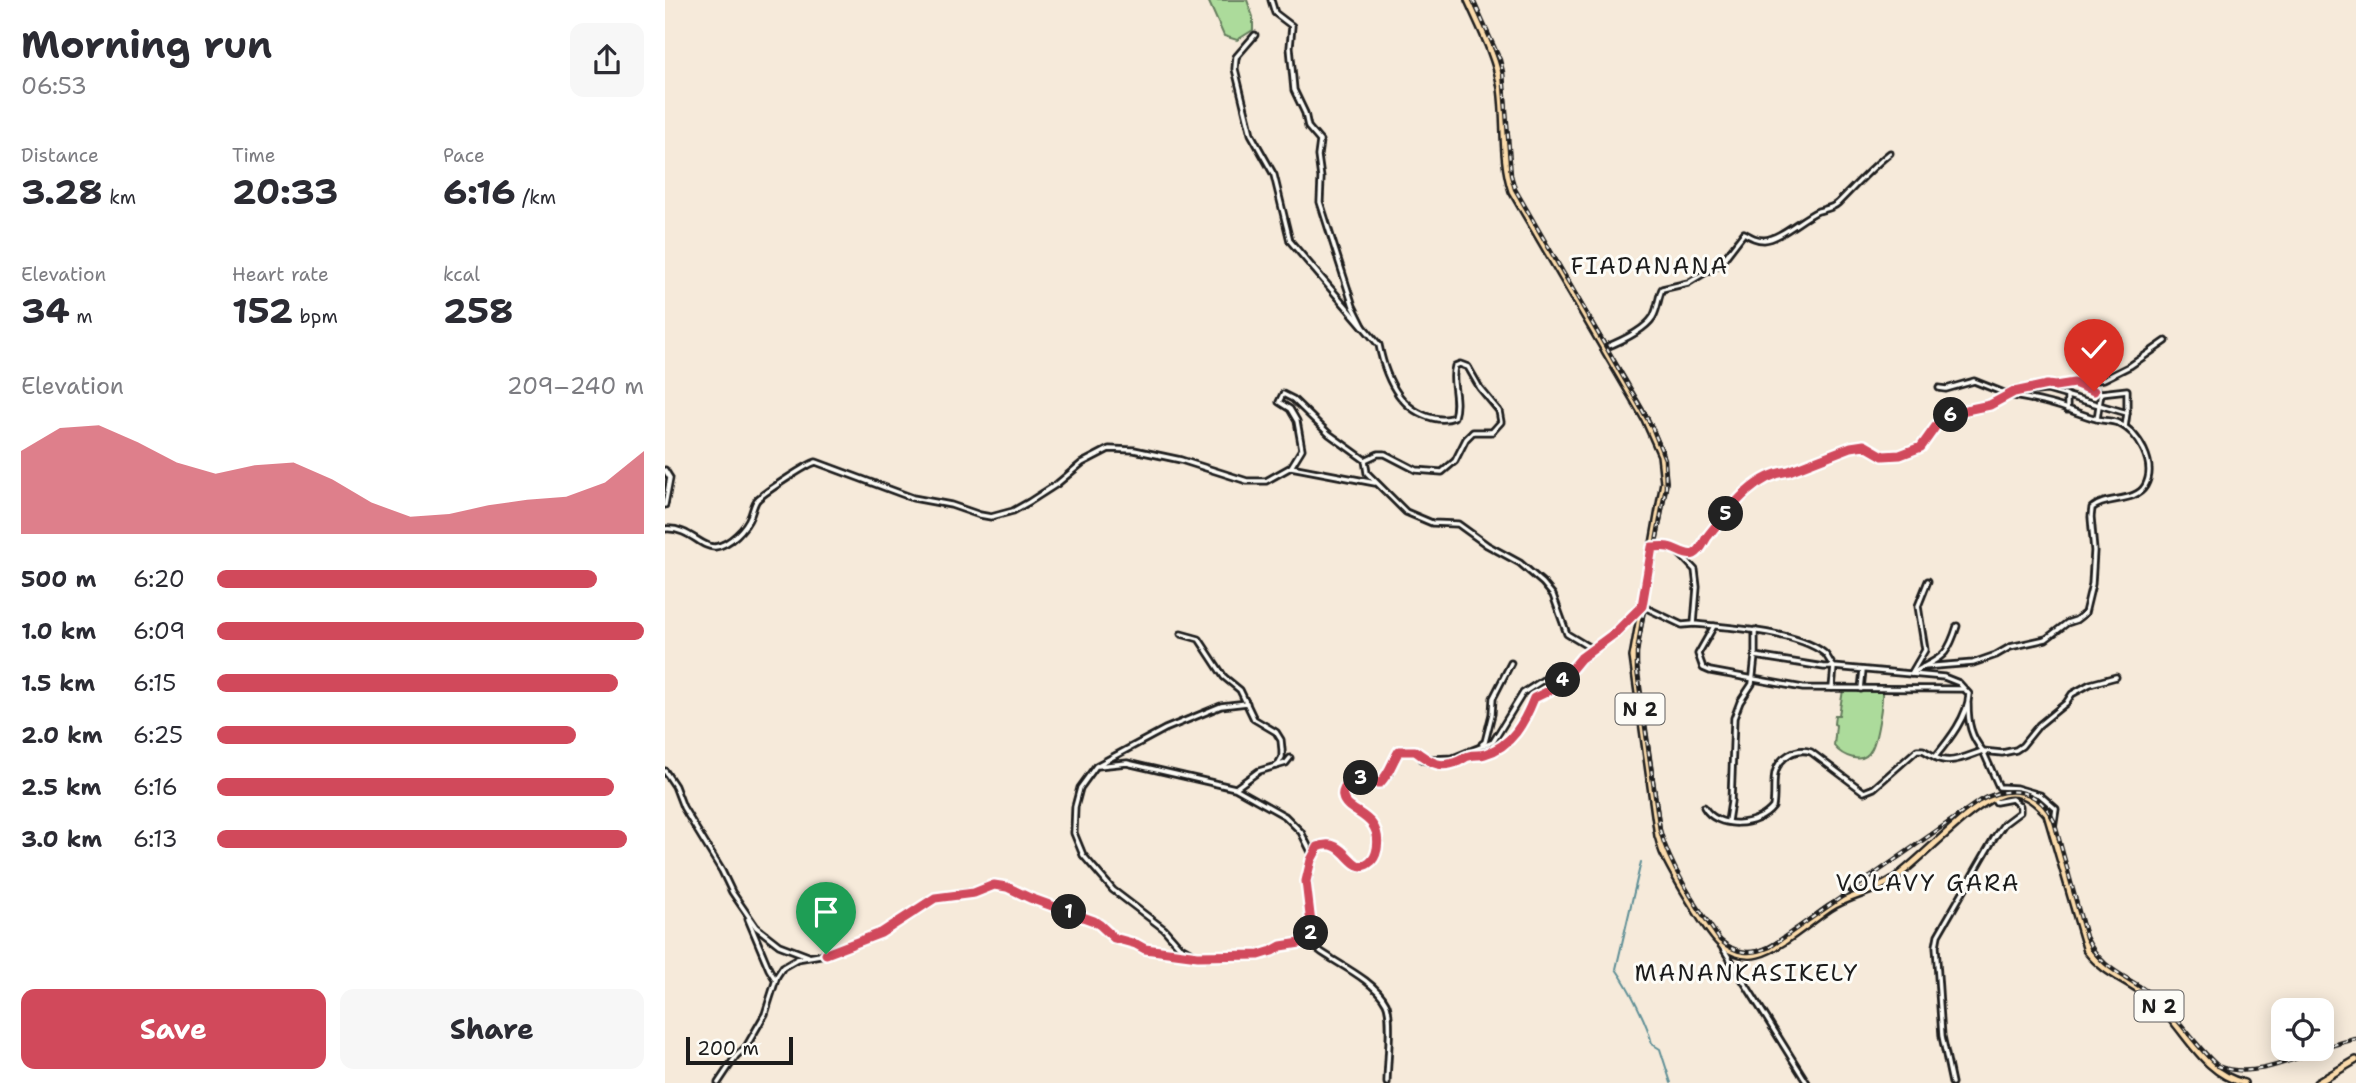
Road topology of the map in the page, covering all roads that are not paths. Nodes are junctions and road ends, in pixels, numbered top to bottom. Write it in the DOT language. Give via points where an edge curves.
graph roads {
  1 [pos="1271,0"];
  2 [pos="1468,0"];
  3 [pos="1255,35"];
  4 [pos="1890,153"];
  5 [pos="1365,331"];
  6 [pos="2166,341"];
  7 [pos="1603,348"];
  8 [pos="2074,383"];
  9 [pos="1939,388"];
  10 [pos="2023,392"];
  11 [pos="2101,393"];
  12 [pos="2009,395"];
  13 [pos="2067,395"];
  14 [pos="2100,406"];
  15 [pos="2067,410"];
  16 [pos="2127,413"];
  17 [pos="2097,419"];
  18 [pos="2125,427"];
  19 [pos="1365,460"];
  20 [pos="1291,467"];
  21 [pos="665,470"];
  22 [pos="1375,483"];
  23 [pos="665,505"];
  24 [pos="665,529"];
  25 [pos="1652,547"];
  26 [pos="1675,550"];
  27 [pos="1928,581"];
  28 [pos="1642,606"];
  29 [pos="1694,624"];
  30 [pos="1714,626"];
  31 [pos="1957,626"];
  32 [pos="1755,630"];
  33 [pos="1181,634"];
  34 [pos="1593,649"];
  35 [pos="1755,656"];
  36 [pos="1511,663"];
  37 [pos="1834,667"];
  38 [pos="1923,667"];
  39 [pos="1863,670"];
  40 [pos="1911,674"];
  41 [pos="2116,677"];
  42 [pos="1753,679"];
  43 [pos="1557,687"];
  44 [pos="1832,688"];
  45 [pos="1861,689"];
  46 [pos="1966,689"];
  47 [pos="1968,702"];
  48 [pos="1247,704"];
  49 [pos="1477,748"];
  50 [pos="1983,751"];
  51 [pos="1421,755"];
  52 [pos="1935,757"];
  53 [pos="1290,758"];
  54 [pos="1096,766"];
  55 [pos="1277,766"];
  56 [pos="665,771"];
  57 [pos="1235,788"];
  58 [pos="1993,797"];
  59 [pos="1705,807"];
  60 [pos="1728,821"];
  61 [pos="2053,829"];
  62 [pos="1313,856"];
  63 [pos="744,910"];
  64 [pos="1313,941"];
  65 [pos="1721,945"];
  66 [pos="809,956"];
  67 [pos="1198,956"];
  68 [pos="777,980"];
  69 [pos="2356,1060"];
  70 [pos="718,1083"];
  71 [pos="1387,1083"];
  72 [pos="1807,1083"];
  73 [pos="1952,1083"];
  74 [pos="2244,1083"];
  75 [pos="2317,1083"];
  1 -- 5 [label="street" via="1275,13 1292,26 1294,90 1308,127 1320,141 1320,202"];
  2 -- 7 [label="main road, N 2" via="1497,67 1512,191"];
  3 -- 5 [label="street" via="1236,57 1237,85 1251,134 1274,175 1290,241"];
  4 -- 7 [label="street" via="1836,205 1767,240 1744,233 1721,263 1688,282 1662,289 1653,317 1637,332"];
  5 -- 19 [label="street" via="1379,345 1399,396 1415,413 1448,420 1454,417 1458,398 1452,374 1460,363 1468,367 1499,411 1501,422 1492,432 1473,432 1455,461 1442,472 1416,470 1385,454"];
  6 -- 8 [label="street" via="2104,379"];
  7 -- 25 [label="main road, N 2" via="1661,455 1664,482"];
  8 -- 10 [label="street"];
  8 -- 11 [label="street"];
  9 -- 12 [label="street" via="1974,381"];
  10 -- 12 [label="street"];
  10 -- 13 [label="street" via="2047,390"];
  11 -- 14 [label="street"];
  11 -- 16 [label="street" via="2126,390"];
  12 -- 15 [label="street"];
  12 -- 26 [label="street" via="1941,419 1913,451 1883,456 1864,445 1851,447 1770,475 1744,494 1695,554"];
  13 -- 14 [label="street"];
  13 -- 15 [label="street"];
  14 -- 16 [label="street"];
  14 -- 17 [label="street"];
  15 -- 17 [label="street"];
  16 -- 18 [label="street"];
  17 -- 18 [label="street"];
  18 -- 38 [label="street" via="2148,458 2146,484 2129,497 2092,508 2092,584 2085,613 2046,639 2010,647 1973,663"];
  19 -- 20 [label="street" via="1283,394 1279,402 1294,416 1301,444 1301,453"];
  19 -- 22 [label="street"];
  20 -- 22 [label="street"];
  20 -- 24 [label="street" via="1266,481 1247,481 1181,460 1109,449 1029,502 991,517 913,498 816,462 756,500 747,523 719,545 709,546 681,530"];
  21 -- 23 [label="street" via="670,478"];
  22 -- 34 [label="street" via="1406,512 1432,523 1458,524 1520,563 1553,595 1567,634"];
  25 -- 26 [label="street"];
  25 -- 28 [label="main road, N 2"];
  26 -- 29 [label="street" via="1695,570"];
  27 -- 40 [label="street" via="1918,606 1925,650"];
  28 -- 29 [label="street" via="1682,625"];
  28 -- 34 [label="street"];
  28 -- 65 [label="main road, N 2" via="1633,657 1658,836"];
  29 -- 30 [label="street"];
  30 -- 32 [label="street"];
  30 -- 42 [label="street" via="1698,654 1703,668"];
  31 -- 38 [label="street" via="1943,655"];
  32 -- 35 [label="street"];
  32 -- 37 [label="street" via="1806,644 1826,654"];
  33 -- 48 [label="street" via="1199,639"];
  34 -- 43 [label="street"];
  35 -- 37 [label="street"];
  35 -- 42 [label="street"];
  36 -- 49 [label="street" via="1493,698 1485,742"];
  37 -- 39 [label="street"];
  37 -- 44 [label="street"];
  38 -- 40 [label="street"];
  39 -- 40 [label="street"];
  39 -- 45 [label="street"];
  40 -- 46 [label="street" via="1952,679"];
  41 -- 50 [label="street" via="2072,694 2016,750"];
  42 -- 44 [label="street"];
  42 -- 60 [label="street" via="1734,718"];
  43 -- 49 [label="street" via="1543,680 1528,688 1493,742"];
  43 -- 51 [label="street" via="1534,698 1519,730 1492,752 1447,764 1434,764"];
  44 -- 45 [label="street"];
  45 -- 46 [label="street"];
  46 -- 47 [label="street"];
  47 -- 50 [label="street" via="1971,733"];
  47 -- 52 [label="street"];
  48 -- 54 [label="street" via="1221,706"];
  48 -- 55 [label="street" via="1254,719 1276,732 1280,740 1282,757"];
  49 -- 51 [label="street" via="1453,758"];
  50 -- 52 [label="street" via="1959,760"];
  50 -- 61 [label="street" via="1999,787 2041,795 2056,809"];
  51 -- 62 [label="street" via="1399,751 1380,783 1352,777 1342,793 1346,803 1374,825 1378,841 1369,863 1353,863 1341,849 1327,844 1318,847"];
  52 -- 60 [label="street" via="1917,750 1864,792 1811,752 1791,752 1778,764 1773,807 1768,814 1749,823"];
  53 -- 55 [label="street"];
  54 -- 57 [label="street" via="1127,763"];
  54 -- 67 [label="street" via="1080,788 1075,807 1075,832 1083,855 1113,890 1179,946"];
  55 -- 57 [label="street" via="1259,771"];
  56 -- 63 [label="street"];
  57 -- 62 [label="street" via="1285,816 1301,832"];
  58 -- 61 [label="main road, N 2" via="2027,796 2047,814"];
  58 -- 65 [label="main road" via="1893,880 1872,892 1845,898 1767,951 1745,955"];
  58 -- 73 [label="street" via="1996,802 2012,799 2020,812 1994,838 1936,946 1942,1037"];
  59 -- 60 [label="street" via="1715,819"];
  61 -- 74 [label="main road, N 2" via="2087,951 2108,973 2164,1010 2211,1066"];
  62 -- 64 [label="street" via="1306,881"];
  63 -- 66 [label="street" via="758,930 779,945"];
  63 -- 68 [label="street"];
  64 -- 67 [label="street" via="1259,955"];
  64 -- 71 [label="street" via="1386,1003 1390,1014"];
  65 -- 72 [label="street"];
  66 -- 67 [label="street" via="881,933 935,898 974,893 994,885 1094,921 1114,938 1145,949"];
  66 -- 68 [label="street" via="783,967"];
  68 -- 70 [label="street" via="765,1014"];
  69 -- 75 [label="main road"];
}
